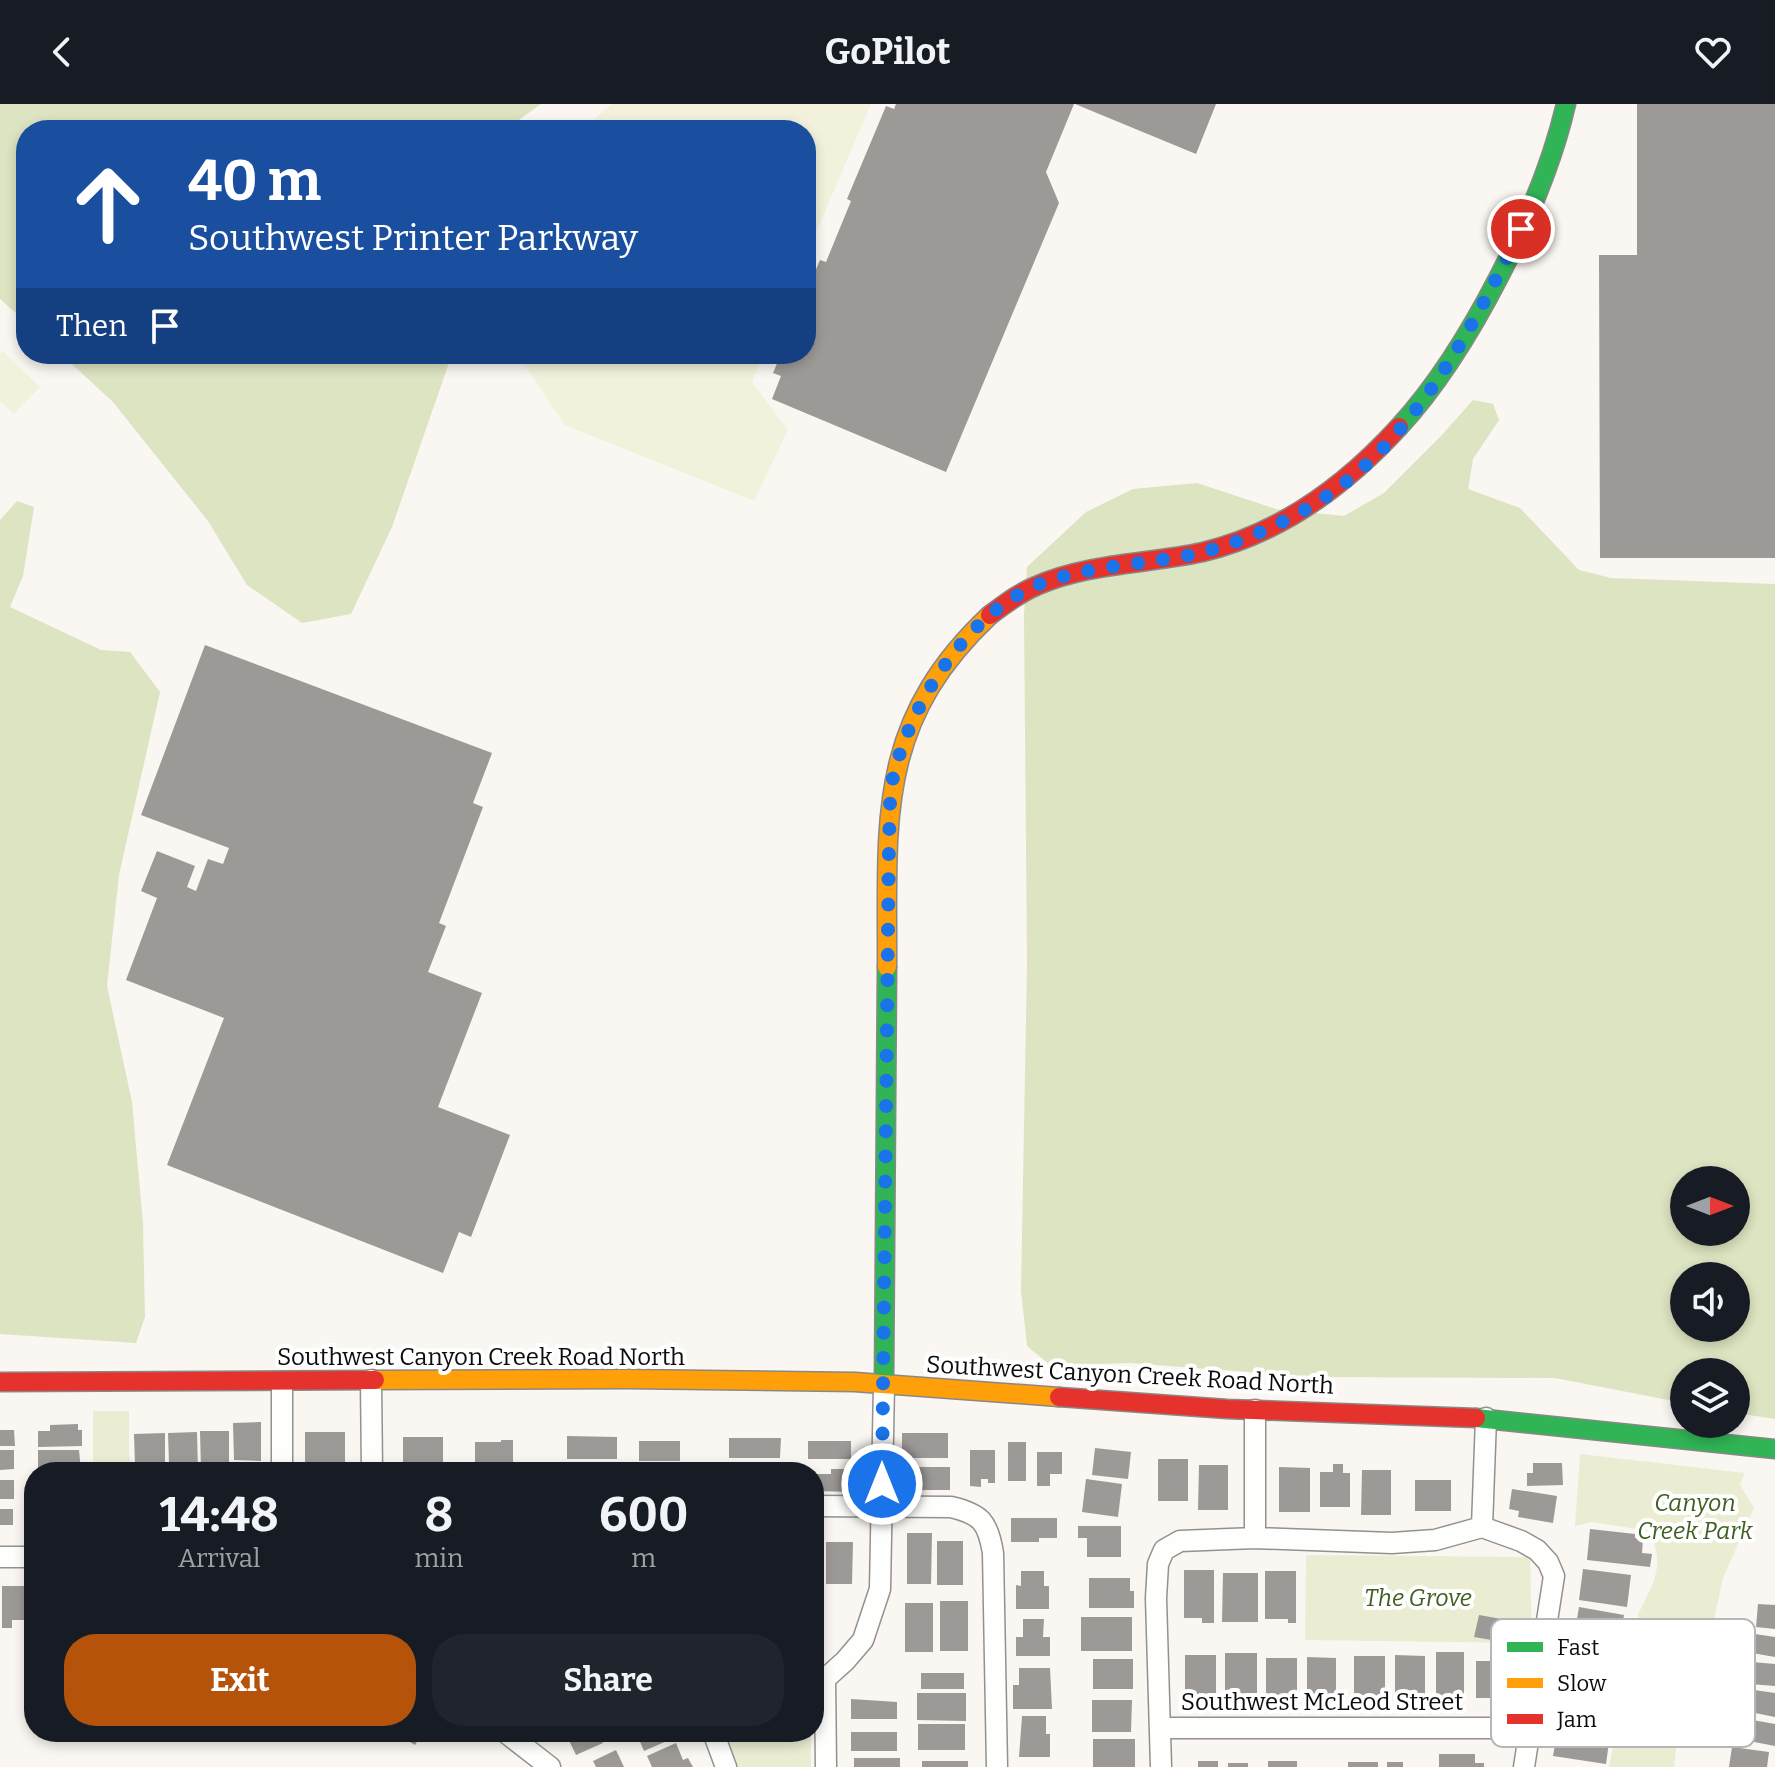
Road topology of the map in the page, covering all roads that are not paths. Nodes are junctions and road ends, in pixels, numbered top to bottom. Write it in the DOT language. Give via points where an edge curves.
graph roads {
  1 [pos="1566,104"];
  2 [pos="371,1380"];
  3 [pos="0,1382"];
  4 [pos="282,1382"];
  5 [pos="884,1384"];
  6 [pos="1255,1410"];
  7 [pos="1486,1418"];
  8 [pos="1775,1449"];
  9 [pos="282,1462"];
  10 [pos="372,1462"];
  11 [pos="882,1505"];
  12 [pos="824,1506"];
  13 [pos="1482,1527"];
  14 [pos="1255,1538"];
  15 [pos="0,1557"];
  16 [pos="24,1557"];
  17 [pos="1547,1619"];
  18 [pos="824,1676"];
  19 [pos="1161,1728"];
  20 [pos="1491,1728"];
  21 [pos="824,1738"];
  22 [pos="519,1742"];
  23 [pos="717,1742"];
  24 [pos="1528,1747"];
  25 [pos="550,1767"];
  26 [pos="726,1767"];
  27 [pos="826,1767"];
  28 [pos="997,1767"];
  29 [pos="1161,1767"];
  30 [pos="1524,1767"];
  1 -- 5 [label="main road" via="1521,229 1485,300 1436,382 1375,456 1319,501 1250,537 1192,554 1065,576 1026,590 969,636 930,689 902,748 891,794"];
  2 -- 4 [label="main road, Southwest Canyon Creek Road North"];
  2 -- 5 [label="main road, Southwest Canyon Creek Road North"];
  2 -- 10 [label="street"];
  3 -- 4 [label="main road, Southwest Canyon Creek Road North"];
  4 -- 9 [label="street"];
  5 -- 6 [label="main road, Southwest Canyon Creek Road North"];
  5 -- 11 [label="street"];
  6 -- 7 [label="main road, Southwest Canyon Creek Road North"];
  6 -- 14 [label="street"];
  7 -- 8 [label="main road, Southwest Canyon Creek Road North"];
  7 -- 13 [label="street"];
  11 -- 12 [label="street"];
  11 -- 18 [label="street" via="877,1605 858,1648"];
  11 -- 28 [label="street" via="970,1512 990,1536"];
  13 -- 14 [label="street" via="1435,1540 1392,1543"];
  13 -- 17 [label="street" via="1521,1541 1548,1562 1554,1576"];
  14 -- 19 [label="street" via="1180,1541 1164,1550 1156,1598"];
  15 -- 16 [label="street"];
  19 -- 20 [label="street, Southwest McLeod Street"];
  19 -- 29 [label="street"];
  21 -- 27 [label="street"];
  22 -- 25 [label="street"];
  23 -- 26 [label="street"];
  24 -- 30 [label="street"];
}
